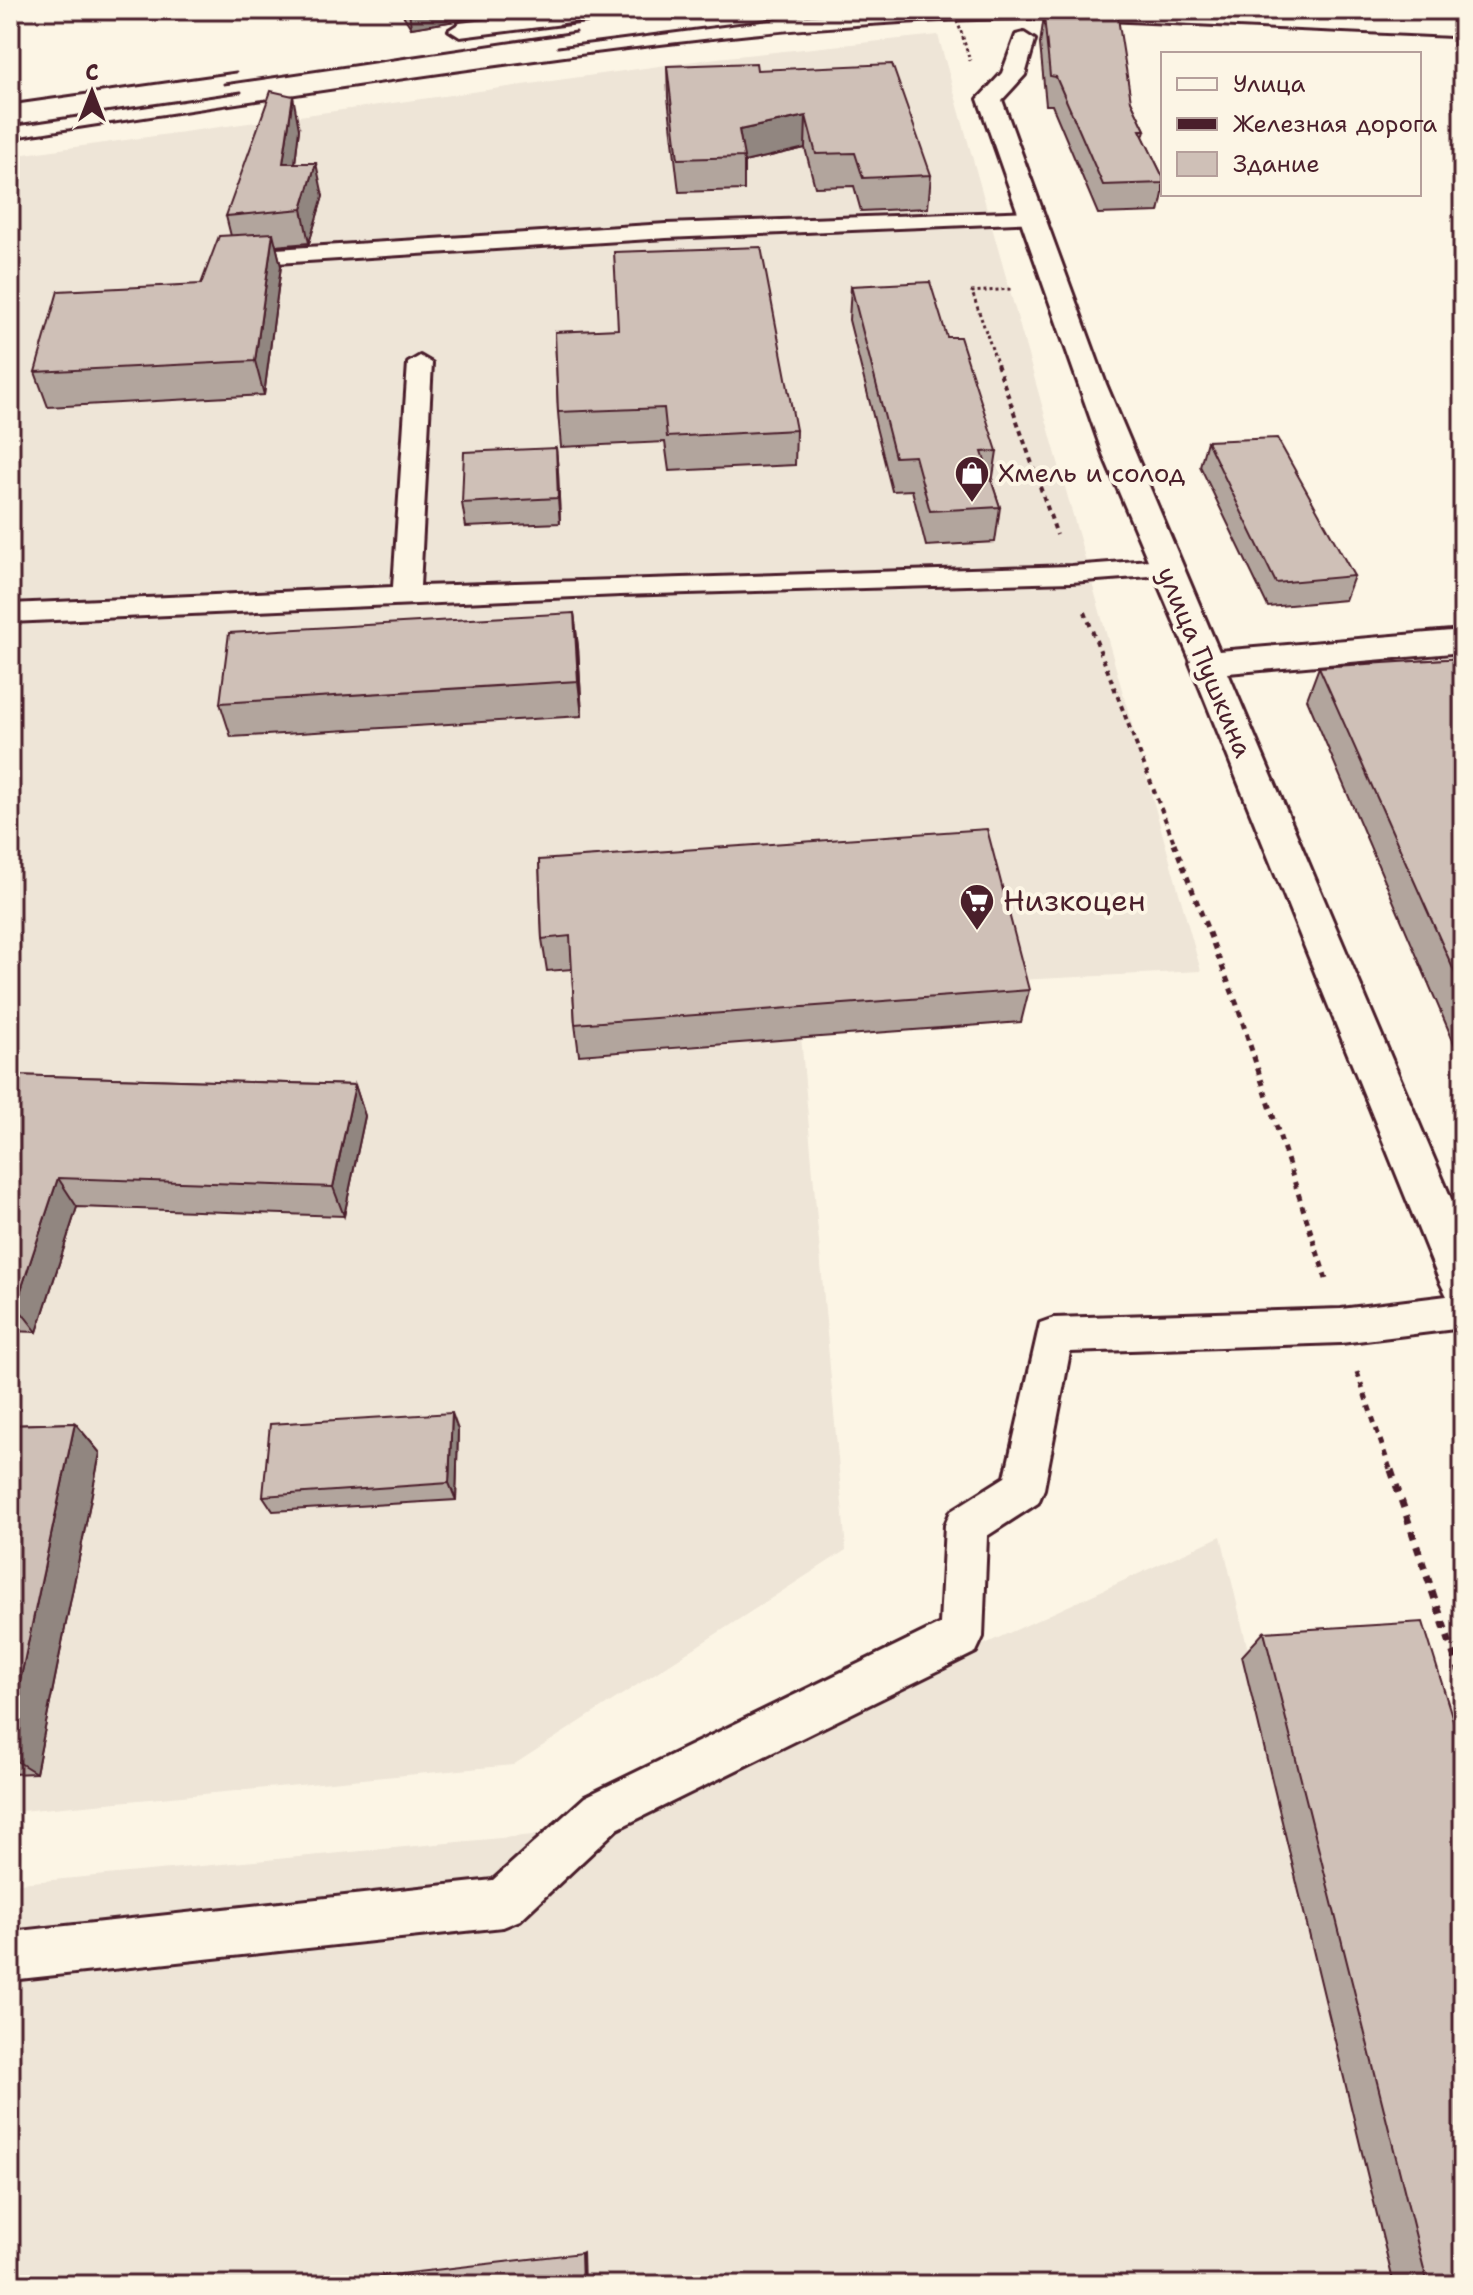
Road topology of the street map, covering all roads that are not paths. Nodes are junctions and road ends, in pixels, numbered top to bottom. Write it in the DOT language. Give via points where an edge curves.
graph roads {
  1 [pos="619,10"];
  2 [pos="460,30"];
  3 [pos="1024,40"];
  4 [pos="1031,217"];
  5 [pos="227,260"];
  6 [pos="420,363"];
  7 [pos="1163,567"];
  8 [pos="406,596"];
  9 [pos="10,613"];
  10 [pos="1463,641"];
  11 [pos="1207,663"];
  12 [pos="1463,1282"];
  13 [pos="1463,1311"];
  14 [pos="10,1956"];
  1 -- 2 [label="street"];
  3 -- 4 [label="street, улица Пушкина" via="1013,75 990,99"];
  4 -- 5 [label="lane" via="666,231"];
  4 -- 7 [label="street, улица Пушкина"];
  6 -- 8 [label="lane"];
  7 -- 8 [label="lane"];
  7 -- 11 [label="street, улица Пушкина"];
  8 -- 9 [label="lane"];
  10 -- 11 [label="street"];
  11 -- 12 [label="street, улица Пушкина"];
  13 -- 14 [label="lane" via="1341,1326 1054,1335 1023,1489 966,1525 961,1637 601,1813 503,1903"];
}
